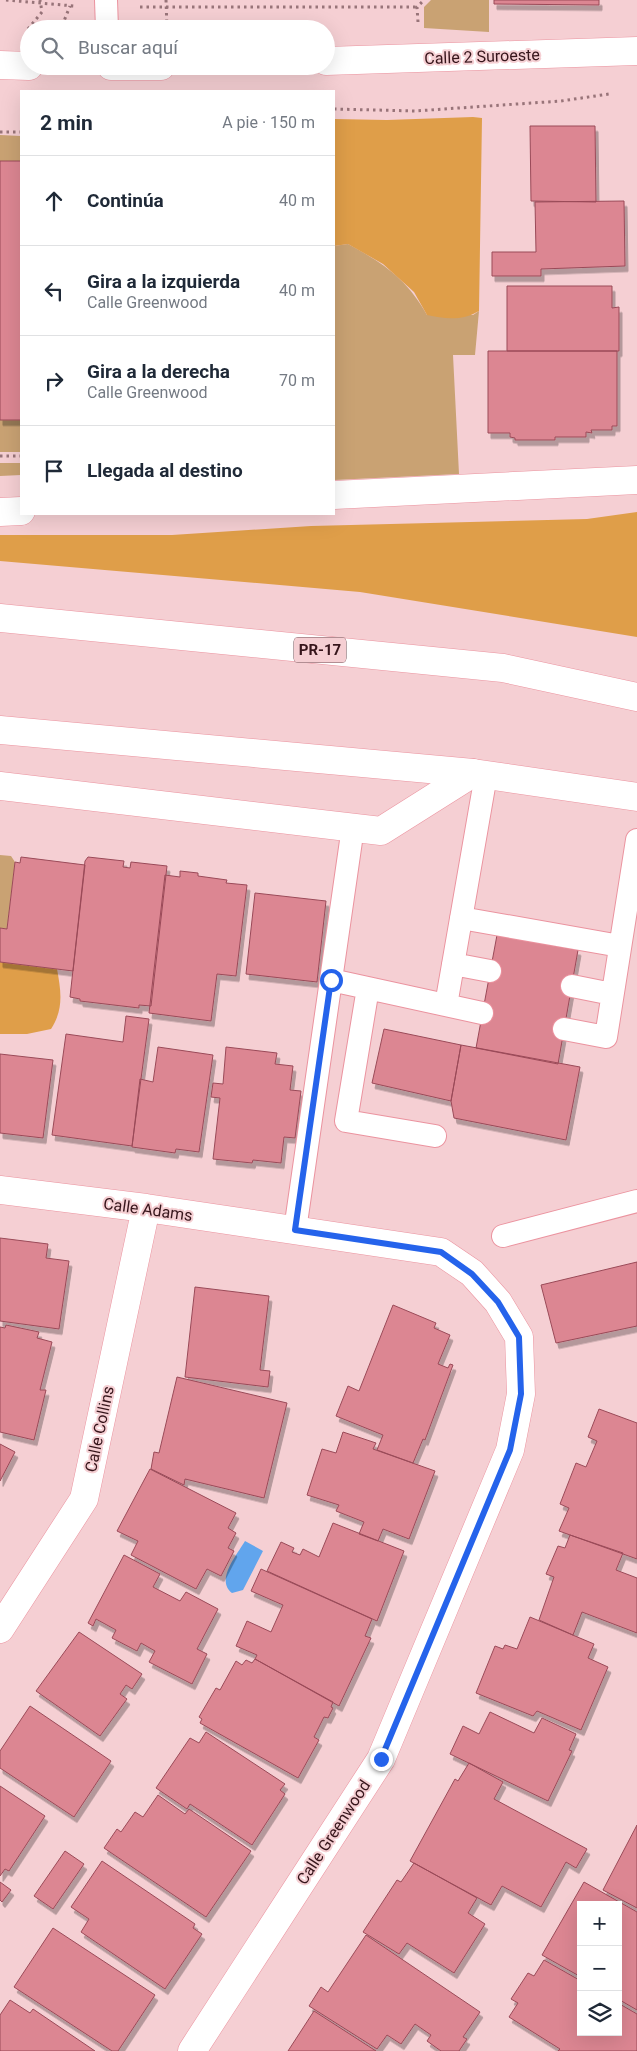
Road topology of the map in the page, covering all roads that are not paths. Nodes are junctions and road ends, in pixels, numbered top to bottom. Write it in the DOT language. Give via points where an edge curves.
graph roads {
  1 [pos="637,50"];
  2 [pos="335,61"];
  3 [pos="0,65"];
  4 [pos="20,66"];
  5 [pos="637,480"];
  6 [pos="335,495"];
  7 [pos="20,511"];
  8 [pos="0,512"];
  9 [pos="0,618"];
  10 [pos="637,697"];
  11 [pos="0,730"];
  12 [pos="479,774"];
  13 [pos="0,786"];
  14 [pos="637,797"];
  15 [pos="353,827"];
  16 [pos="637,840"];
  17 [pos="461,918"];
  18 [pos="620,946"];
  19 [pos="453,964"];
  20 [pos="490,971"];
  21 [pos="331,980"];
  22 [pos="572,986"];
  23 [pos="368,988"];
  24 [pos="612,994"];
  25 [pos="446,1005"];
  26 [pos="482,1013"];
  27 [pos="564,1028"];
  28 [pos="435,1136"];
  29 [pos="0,1190"];
  30 [pos="637,1200"];
  31 [pos="146,1208"];
  32 [pos="295,1230"];
  33 [pos="503,1236"];
  34 [pos="0,1629"];
  35 [pos="192,2051"];
  1 -- 2 [label="street, Calle 2 Suroeste"];
  3 -- 4 [label="street"];
  5 -- 6 [label="street"];
  7 -- 8 [label="street"];
  9 -- 10 [label="street, PR-17" via="503,668"];
  11 -- 12 [label="street"];
  12 -- 14 [label="street"];
  12 -- 15 [label="street" via="381,831"];
  12 -- 17 [label="lane"];
  13 -- 15 [label="street"];
  15 -- 21 [label="lane"];
  16 -- 18 [label="lane"];
  17 -- 18 [label="lane"];
  17 -- 19 [label="lane"];
  18 -- 24 [label="lane"];
  19 -- 20 [label="lane"];
  19 -- 25 [label="lane"];
  21 -- 23 [label="lane"];
  21 -- 32 [label="lane"];
  22 -- 24 [label="lane"];
  23 -- 25 [label="lane"];
  23 -- 28 [label="lane" via="346,1121"];
  24 -- 27 [label="lane" via="606,1037"];
  25 -- 26 [label="lane"];
  29 -- 31 [label="street, Calle Adams"];
  30 -- 33 [label="lane"];
  31 -- 32 [label="street, Calle Adams"];
  31 -- 34 [label="street, Calle Collins" via="84,1499"];
  32 -- 35 [label="street, Calle Greenwood" via="441,1252 472,1274 498,1302 519,1337 521,1394 510,1450 381,1759"];
}
